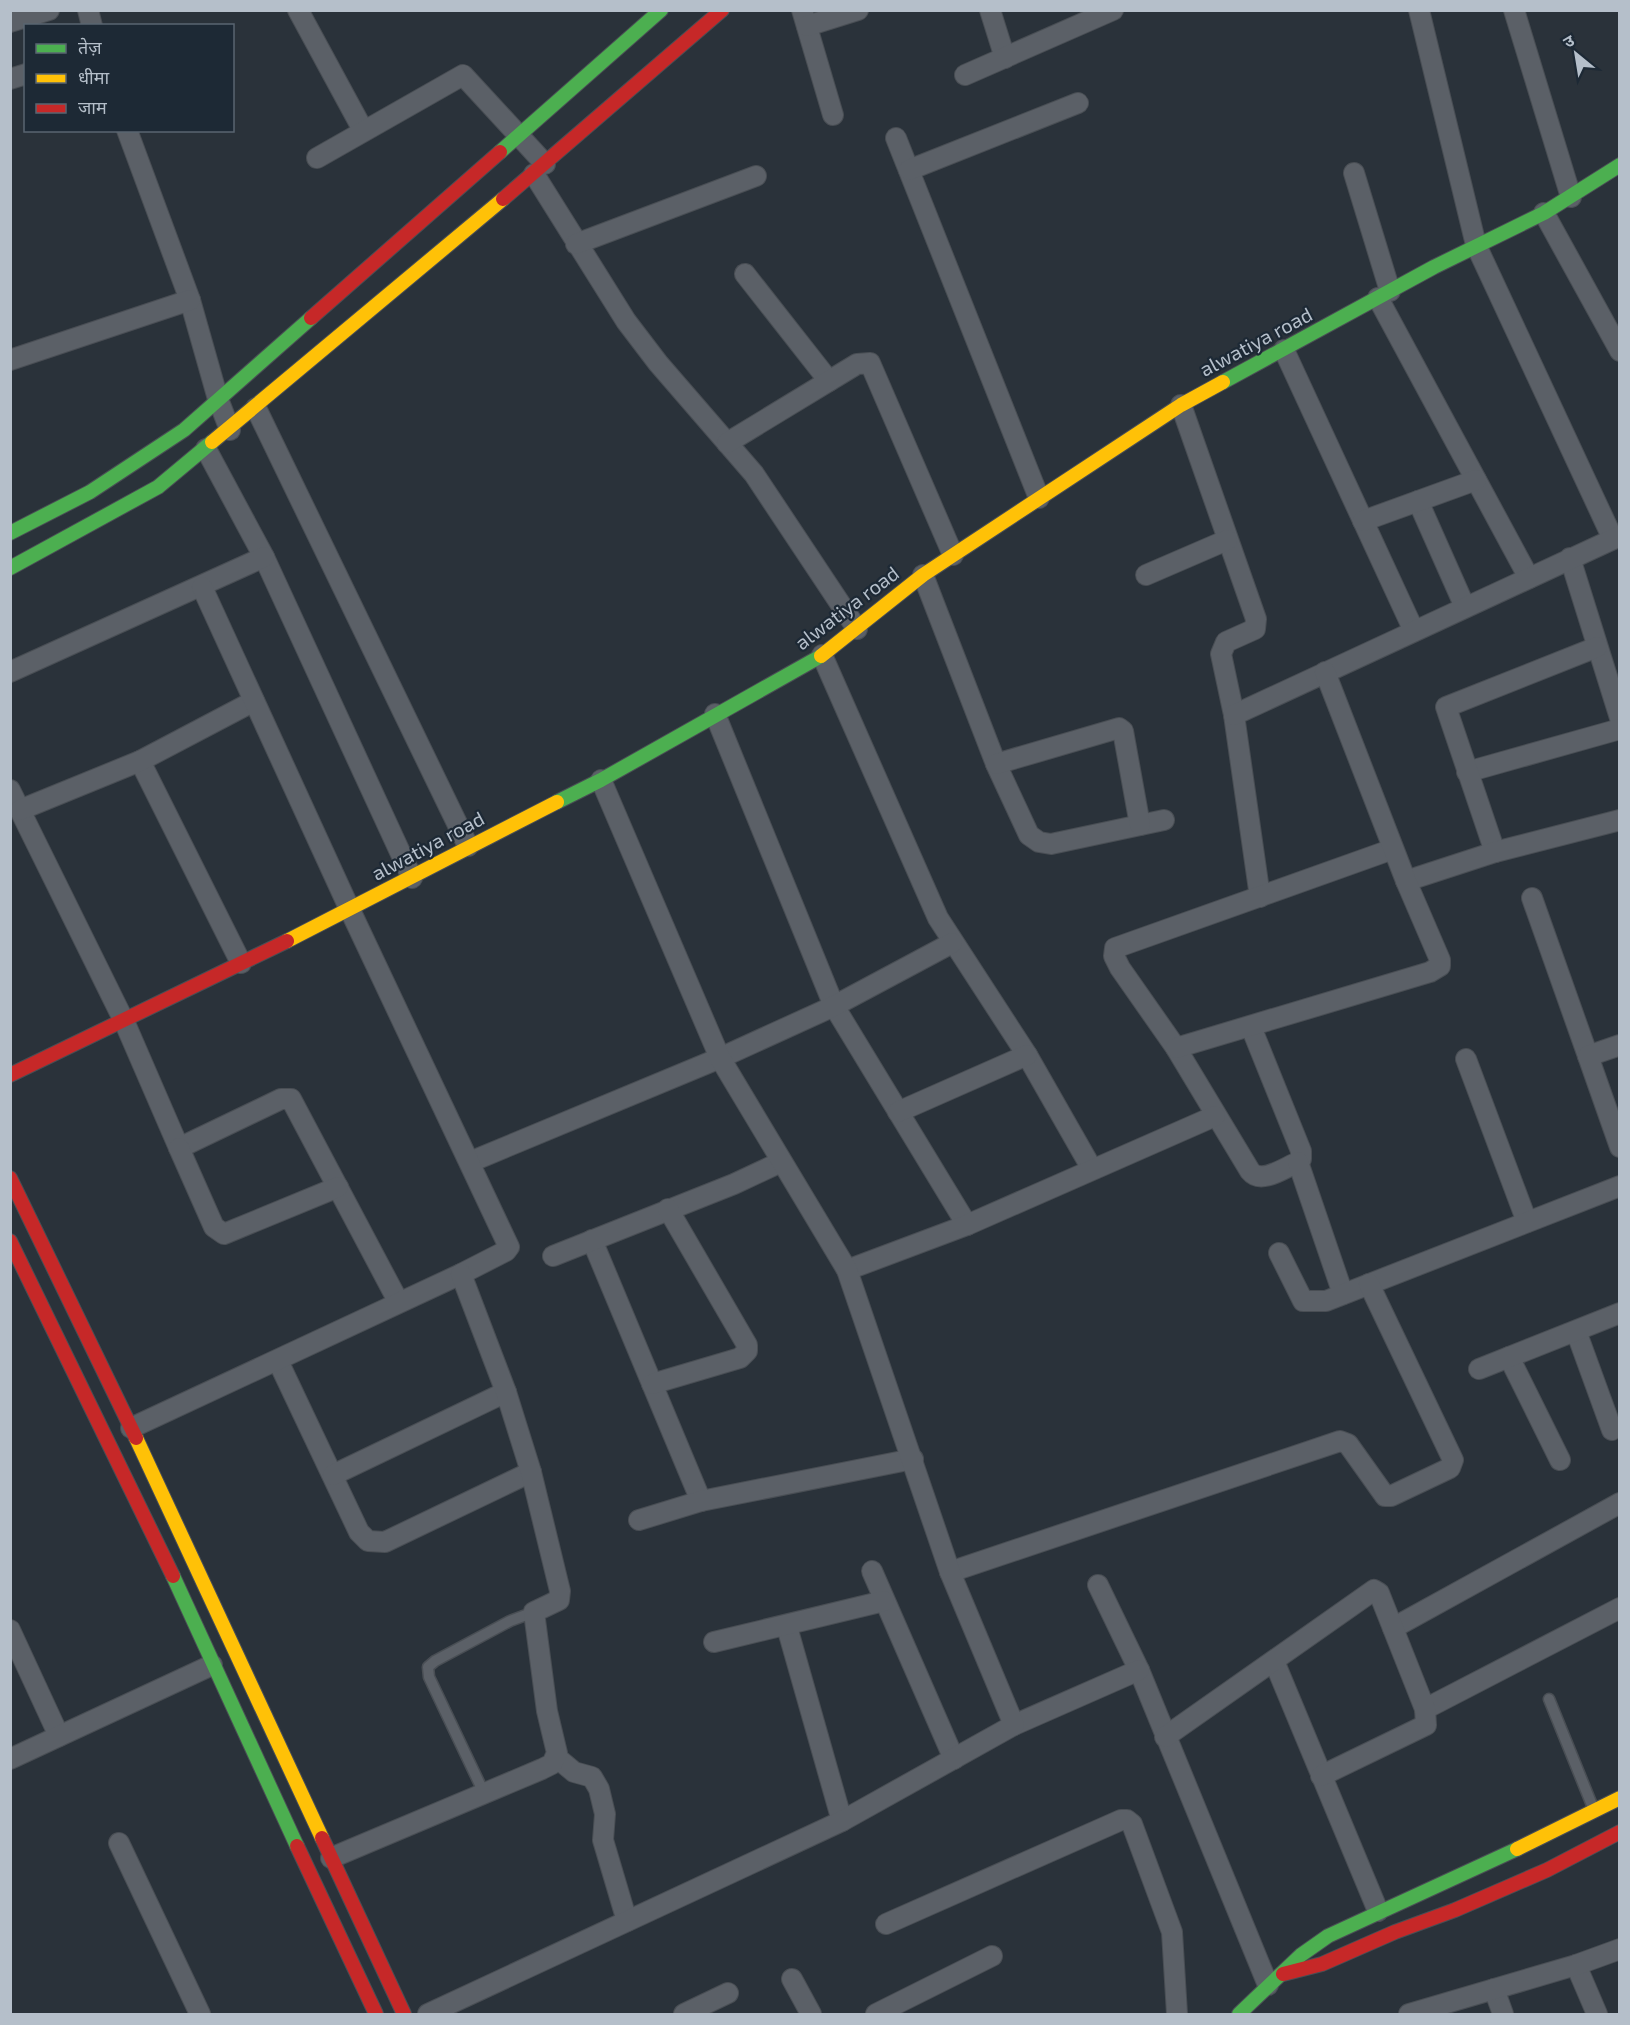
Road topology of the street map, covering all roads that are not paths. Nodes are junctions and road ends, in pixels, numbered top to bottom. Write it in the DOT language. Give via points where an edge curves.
graph roads {
  1 [pos="49,10"];
  2 [pos="298,10"];
  3 [pos="661,10"];
  4 [pos="722,10"];
  5 [pos="858,10"];
  6 [pos="990,10"];
  7 [pos="1113,10"];
  8 [pos="1419,10"];
  9 [pos="1514,10"];
  10 [pos="805,18"];
  11 [pos="10,22"];
  12 [pos="1005,58"];
  13 [pos="965,75"];
  14 [pos="1078,103"];
  15 [pos="833,115"];
  16 [pos="363,130"];
  17 [pos="128,132"];
  18 [pos="519,137"];
  19 [pos="896,138"];
  20 [pos="317,158"];
  21 [pos="1620,165"];
  22 [pos="539,169"];
  23 [pos="909,170"];
  24 [pos="1354,173"];
  25 [pos="756,176"];
  26 [pos="1571,197"];
  27 [pos="1544,213"];
  28 [pos="576,244"];
  29 [pos="1476,245"];
  30 [pos="745,274"];
  31 [pos="1384,295"];
  32 [pos="190,300"];
  33 [pos="1284,350"];
  34 [pos="1620,351"];
  35 [pos="10,360"];
  36 [pos="829,381"];
  37 [pos="218,399"];
  38 [pos="1180,405"];
  39 [pos="256,408"];
  40 [pos="230,430"];
  41 [pos="728,443"];
  42 [pos="206,449"];
  43 [pos="1476,480"];
  44 [pos="1039,498"];
  45 [pos="1418,501"];
  46 [pos="1363,521"];
  47 [pos="10,532"];
  48 [pos="1616,538"];
  49 [pos="1227,540"];
  50 [pos="953,555"];
  51 [pos="264,557"];
  52 [pos="1570,558"];
  53 [pos="11,565"];
  54 [pos="922,574"];
  55 [pos="1146,575"];
  56 [pos="1529,578"];
  57 [pos="202,587"];
  58 [pos="1465,607"];
  59 [pos="857,629"];
  60 [pos="1414,631"];
  61 [pos="1597,647"];
  62 [pos="822,655"];
  63 [pos="10,672"];
  64 [pos="1325,672"];
  65 [pos="254,701"];
  66 [pos="715,714"];
  67 [pos="1234,715"];
  68 [pos="1620,718"];
  69 [pos="1620,729"];
  70 [pos="140,761"];
  71 [pos="996,764"];
  72 [pos="1467,772"];
  73 [pos="601,780"];
  74 [pos="10,790"];
  75 [pos="20,810"];
  76 [pos="1164,820"];
  77 [pos="1620,820"];
  78 [pos="1140,825"];
  79 [pos="468,846"];
  80 [pos="1393,849"];
  81 [pos="1495,852"];
  82 [pos="412,878"];
  83 [pos="1406,881"];
  84 [pos="1260,897"];
  85 [pos="1532,898"];
  86 [pos="350,910"];
  87 [pos="952,943"];
  88 [pos="241,963"];
  89 [pos="834,1006"];
  90 [pos="124,1021"];
  91 [pos="1251,1027"];
  92 [pos="1620,1045"];
  93 [pos="1176,1048"];
  94 [pos="1027,1054"];
  95 [pos="1588,1056"];
  96 [pos="720,1059"];
  97 [pos="1466,1059"];
  98 [pos="10,1075"];
  99 [pos="898,1112"];
  100 [pos="1215,1116"];
  101 [pos="1620,1147"];
  102 [pos="179,1148"];
  103 [pos="781,1161"];
  104 [pos="470,1162"];
  105 [pos="1298,1162"];
  106 [pos="1092,1169"];
  107 [pos="10,1178"];
  108 [pos="1620,1186"];
  109 [pos="338,1187"];
  110 [pos="668,1209"];
  111 [pos="1527,1222"];
  112 [pos="967,1224"];
  113 [pos="592,1240"];
  114 [pos="11,1243"];
  115 [pos="1279,1253"];
  116 [pos="553,1256"];
  117 [pos="847,1270"];
  118 [pos="461,1274"];
  119 [pos="1369,1284"];
  120 [pos="1343,1294"];
  121 [pos="398,1301"];
  122 [pos="1620,1313"];
  123 [pos="1576,1331"];
  124 [pos="1509,1357"];
  125 [pos="278,1361"];
  126 [pos="1479,1369"];
  127 [pos="652,1384"];
  128 [pos="506,1392"];
  129 [pos="131,1428"];
  130 [pos="1612,1430"];
  131 [pos="913,1458"];
  132 [pos="1560,1460"];
  133 [pos="531,1472"];
  134 [pos="333,1475"];
  135 [pos="700,1501"];
  136 [pos="1620,1503"];
  137 [pos="639,1520"];
  138 [pos="872,1571"];
  139 [pos="950,1572"];
  140 [pos="1098,1585"];
  141 [pos="884,1601"];
  142 [pos="1620,1608"];
  143 [pos="534,1612"];
  144 [pos="787,1627"];
  145 [pos="1393,1628"];
  146 [pos="10,1630"];
  147 [pos="714,1642"];
  148 [pos="1274,1661"];
  149 [pos="212,1665"];
  150 [pos="1139,1670"];
  151 [pos="1549,1699"];
  152 [pos="1425,1709"];
  153 [pos="1014,1725"];
  154 [pos="59,1736"];
  155 [pos="1165,1737"];
  156 [pos="556,1757"];
  157 [pos="10,1759"];
  158 [pos="954,1760"];
  159 [pos="1321,1776"];
  160 [pos="484,1793"];
  161 [pos="1620,1798"];
  162 [pos="1594,1810"];
  163 [pos="842,1821"];
  164 [pos="1620,1832"];
  165 [pos="119,1843"];
  166 [pos="331,1858"];
  167 [pos="1378,1911"];
  168 [pos="627,1921"];
  169 [pos="886,1924"];
  170 [pos="1620,1949"];
  171 [pos="992,1956"];
  172 [pos="1576,1965"];
  173 [pos="792,1979"];
  174 [pos="1274,1979"];
  175 [pos="1494,1989"];
  176 [pos="728,1993"];
  177 [pos="200,2014"];
  178 [pos="376,2014"];
  179 [pos="404,2014"];
  180 [pos="428,2014"];
  181 [pos="684,2014"];
  182 [pos="811,2014"];
  183 [pos="876,2014"];
  184 [pos="1177,2014"];
  185 [pos="1239,2014"];
  186 [pos="1414,2014"];
  187 [pos="1503,2014"];
  188 [pos="1597,2014"];
  1 -- 11 [label="street"];
  2 -- 16 [label="street"];
  3 -- 18 [label="street"];
  4 -- 22 [label="street"];
  5 -- 10 [label="street"];
  6 -- 12 [label="street"];
  7 -- 12 [label="street"];
  8 -- 29 [label="street"];
  9 -- 26 [label="street"];
  10 -- 15 [label="street"];
  12 -- 13 [label="street"];
  14 -- 23 [label="street"];
  16 -- 18 [label="street" via="463,75"];
  16 -- 20 [label="street"];
  17 -- 32 [label="street"];
  18 -- 22 [label="street"];
  18 -- 37 [label="street"];
  19 -- 23 [label="street"];
  21 -- 26 [label="street, alwatiya road"];
  22 -- 28 [label="street"];
  22 -- 39 [label="street"];
  23 -- 44 [label="street"];
  24 -- 31 [label="street"];
  25 -- 28 [label="street"];
  26 -- 27 [label="street, alwatiya road"];
  27 -- 29 [label="street, alwatiya road"];
  27 -- 34 [label="street"];
  28 -- 41 [label="street" via="658,363"];
  29 -- 31 [label="street, alwatiya road"];
  29 -- 48 [label="street"];
  30 -- 36 [label="street"];
  31 -- 33 [label="street, alwatiya road"];
  31 -- 43 [label="street"];
  32 -- 35 [label="street"];
  32 -- 37 [label="street"];
  33 -- 38 [label="street, alwatiya road"];
  33 -- 46 [label="street"];
  36 -- 41 [label="street"];
  36 -- 50 [label="street" via="857,364 870,363"];
  37 -- 40 [label="street"];
  37 -- 47 [label="street" via="184,430 99,486"];
  38 -- 44 [label="street, alwatiya road"];
  38 -- 49 [label="street"];
  39 -- 40 [label="street"];
  39 -- 79 [label="street"];
  40 -- 42 [label="street"];
  41 -- 59 [label="street" via="765,490"];
  42 -- 51 [label="street"];
  42 -- 53 [label="street" via="158,487"];
  43 -- 45 [label="street"];
  43 -- 56 [label="street"];
  44 -- 50 [label="street, alwatiya road"];
  45 -- 46 [label="street"];
  45 -- 58 [label="street"];
  46 -- 60 [label="street"];
  48 -- 52 [label="street"];
  49 -- 55 [label="street"];
  49 -- 67 [label="street" via="1256,625 1256,629 1222,647"];
  50 -- 54 [label="street, alwatiya road"];
  51 -- 57 [label="street"];
  51 -- 82 [label="street"];
  52 -- 56 [label="street"];
  52 -- 61 [label="street"];
  54 -- 59 [label="street, alwatiya road"];
  54 -- 71 [label="street"];
  56 -- 58 [label="street"];
  57 -- 63 [label="street"];
  57 -- 65 [label="street"];
  58 -- 60 [label="street"];
  59 -- 62 [label="street, alwatiya road"];
  60 -- 64 [label="street"];
  61 -- 68 [label="street"];
  61 -- 72 [label="street" via="1446,707"];
  62 -- 66 [label="street, alwatiya road"];
  62 -- 87 [label="street"];
  64 -- 67 [label="street"];
  64 -- 80 [label="street"];
  65 -- 70 [label="street"];
  65 -- 86 [label="street"];
  66 -- 73 [label="street, alwatiya road"];
  66 -- 89 [label="street"];
  67 -- 84 [label="street"];
  69 -- 72 [label="street"];
  70 -- 75 [label="street"];
  70 -- 88 [label="street"];
  71 -- 78 [label="street" via="1029,835 1039,842 1051,844"];
  71 -- 78 [label="street" via="1119,728 1123,731"];
  72 -- 81 [label="street"];
  73 -- 79 [label="street, alwatiya road"];
  73 -- 96 [label="street"];
  74 -- 75 [label="street"];
  75 -- 90 [label="street"];
  76 -- 78 [label="street"];
  77 -- 81 [label="street"];
  79 -- 82 [label="street, alwatiya road"];
  80 -- 83 [label="street"];
  80 -- 84 [label="street"];
  81 -- 83 [label="street"];
  82 -- 86 [label="street, alwatiya road"];
  83 -- 91 [label="street" via="1440,960 1436,970"];
  84 -- 93 [label="street" via="1115,948 1120,968"];
  85 -- 95 [label="street"];
  86 -- 88 [label="street, alwatiya road"];
  86 -- 104 [label="street"];
  87 -- 89 [label="street"];
  87 -- 94 [label="street"];
  88 -- 90 [label="street, alwatiya road"];
  89 -- 96 [label="street"];
  89 -- 99 [label="street"];
  90 -- 98 [label="street, alwatiya road"];
  90 -- 102 [label="street"];
  91 -- 93 [label="street"];
  91 -- 105 [label="street" via="1301,1151"];
  92 -- 95 [label="street"];
  93 -- 100 [label="street"];
  94 -- 99 [label="street"];
  94 -- 106 [label="street"];
  95 -- 101 [label="street"];
  96 -- 103 [label="street"];
  96 -- 104 [label="street"];
  97 -- 111 [label="street"];
  99 -- 112 [label="street"];
  100 -- 105 [label="street" via="1254,1176 1261,1178"];
  100 -- 106 [label="street"];
  102 -- 109 [label="street" via="214,1227 224,1234"];
  102 -- 109 [label="street" via="281,1099 291,1099"];
  103 -- 110 [label="street"];
  103 -- 117 [label="street"];
  104 -- 118 [label="street" via="509,1247"];
  105 -- 120 [label="street"];
  106 -- 112 [label="street"];
  107 -- 129 [label="street"];
  108 -- 111 [label="street"];
  109 -- 121 [label="street"];
  110 -- 113 [label="street"];
  110 -- 127 [label="street" via="747,1351 740,1358"];
  111 -- 119 [label="street"];
  112 -- 117 [label="street"];
  113 -- 116 [label="street"];
  113 -- 127 [label="street"];
  114 -- 149 [label="street" via="159,1544"];
  115 -- 120 [label="street" via="1303,1301"];
  117 -- 131 [label="street"];
  118 -- 121 [label="street"];
  118 -- 128 [label="street"];
  119 -- 120 [label="street"];
  119 -- 139 [label="street" via="1440,1428 1453,1460 1450,1468 1385,1496 1347,1444 1340,1441"];
  121 -- 125 [label="street"];
  122 -- 123 [label="street"];
  123 -- 124 [label="street"];
  123 -- 130 [label="street"];
  124 -- 126 [label="street"];
  124 -- 132 [label="street"];
  125 -- 129 [label="street"];
  125 -- 134 [label="street"];
  127 -- 135 [label="street"];
  128 -- 133 [label="street"];
  128 -- 134 [label="street"];
  129 -- 166 [label="street"];
  131 -- 135 [label="street"];
  131 -- 139 [label="street"];
  133 -- 134 [label="street" via="377,1543 359,1532"];
  133 -- 143 [label="street" via="561,1596"];
  135 -- 137 [label="street"];
  136 -- 145 [label="street"];
  138 -- 141 [label="street"];
  139 -- 153 [label="street"];
  140 -- 150 [label="street"];
  141 -- 144 [label="street"];
  141 -- 158 [label="street"];
  142 -- 152 [label="street"];
  143 -- 156 [label="street"];
  143 -- 160 [label="lane" via="510,1621 428,1667 429,1677"];
  144 -- 147 [label="street"];
  144 -- 163 [label="street"];
  145 -- 148 [label="street" via="1379,1593 1370,1591"];
  145 -- 152 [label="street"];
  146 -- 154 [label="street"];
  148 -- 155 [label="street"];
  148 -- 159 [label="street"];
  149 -- 154 [label="street"];
  149 -- 178 [label="street"];
  150 -- 153 [label="street"];
  150 -- 155 [label="street"];
  151 -- 162 [label="lane"];
  152 -- 159 [label="street" via="1427,1721 1422,1728"];
  153 -- 158 [label="street"];
  154 -- 157 [label="street"];
  155 -- 174 [label="street"];
  156 -- 160 [label="street" via="552,1764"];
  156 -- 168 [label="street" via="574,1772 592,1777 599,1789 605,1821 603,1840"];
  158 -- 163 [label="street"];
  159 -- 167 [label="street"];
  160 -- 166 [label="street"];
  161 -- 162 [label="street"];
  162 -- 167 [label="street" via="1501,1857"];
  163 -- 168 [label="street"];
  164 -- 174 [label="street" via="1455,1910 1322,1964"];
  165 -- 177 [label="street"];
  166 -- 179 [label="street"];
  167 -- 174 [label="street" via="1314,1945"];
  168 -- 180 [label="street"];
  169 -- 184 [label="street" via="1127,1820 1132,1824 1172,1932"];
  170 -- 172 [label="street"];
  171 -- 183 [label="street"];
  172 -- 175 [label="street"];
  172 -- 188 [label="street"];
  173 -- 182 [label="street"];
  174 -- 185 [label="street"];
  175 -- 186 [label="street"];
  175 -- 187 [label="street"];
  176 -- 181 [label="street"];
}
